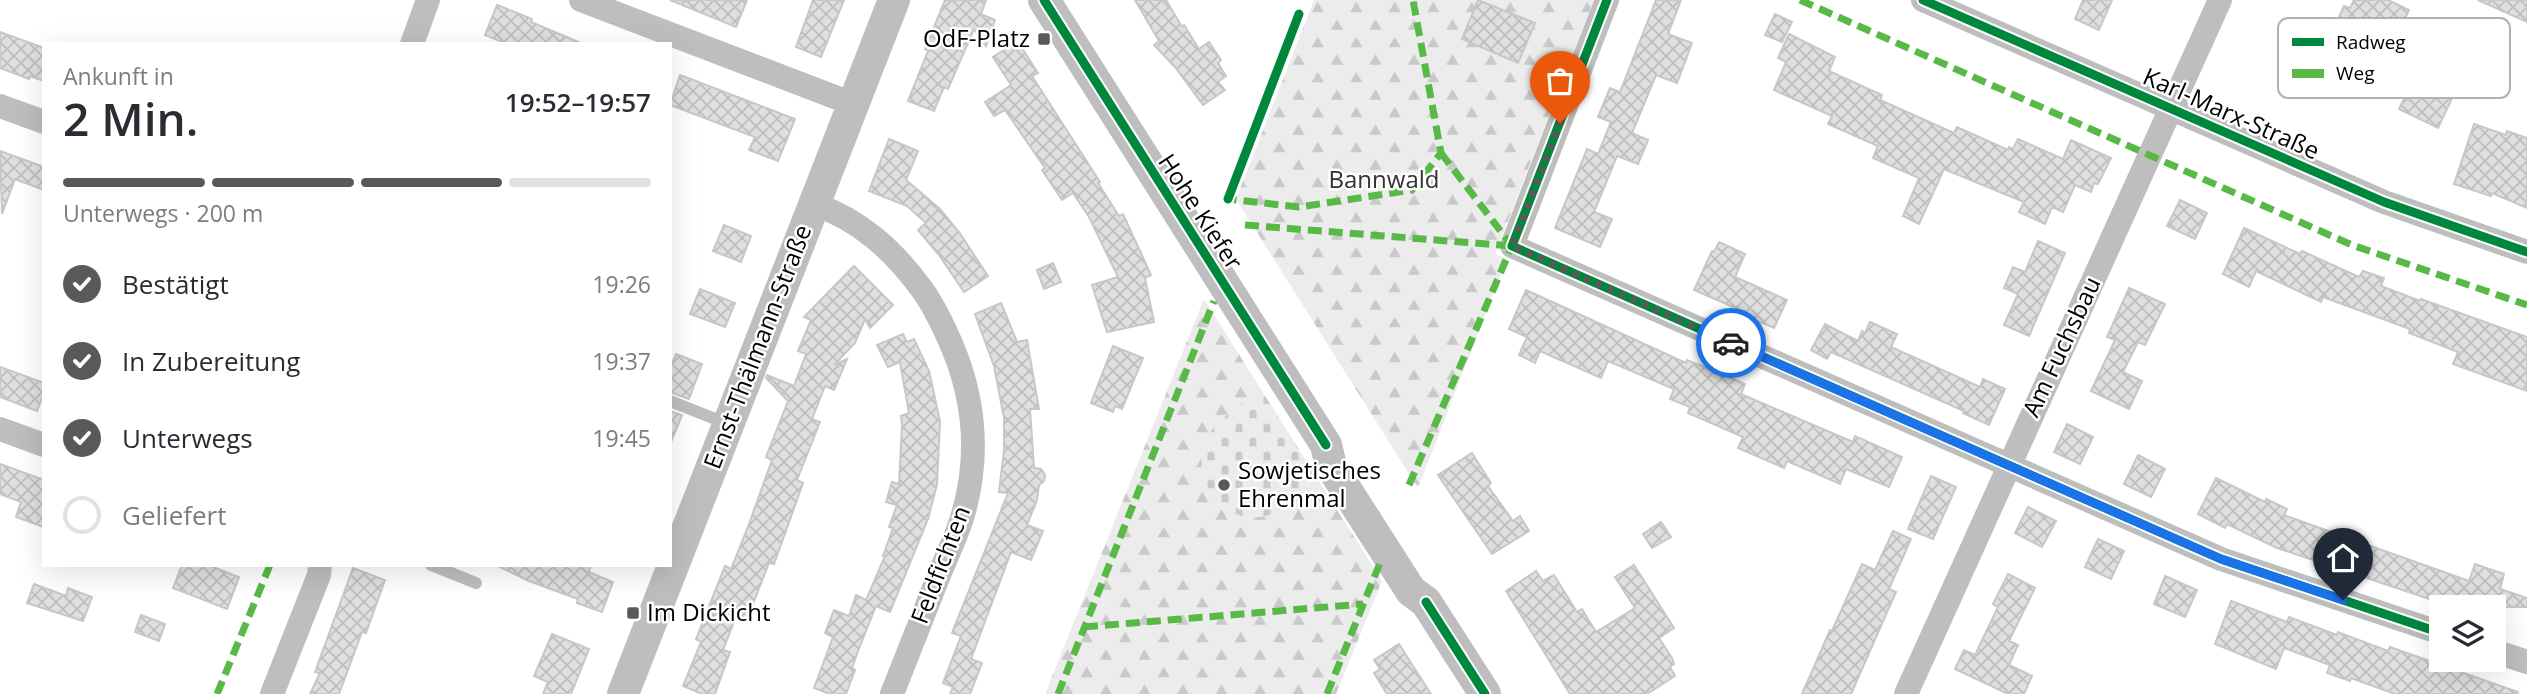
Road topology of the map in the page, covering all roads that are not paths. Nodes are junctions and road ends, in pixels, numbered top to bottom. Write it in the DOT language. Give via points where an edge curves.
graph roads {
  1 [pos="428,0"];
  2 [pos="581,0"];
  3 [pos="894,0"];
  4 [pos="1044,0"];
  5 [pos="1607,0"];
  6 [pos="1923,0"];
  7 [pos="2220,0"];
  8 [pos="413,42"];
  9 [pos="853,104"];
  10 [pos="0,106"];
  11 [pos="2172,109"];
  12 [pos="42,121"];
  13 [pos="814,204"];
  14 [pos="2527,252"];
  15 [pos="672,402"];
  16 [pos="728,425"];
  17 [pos="0,429"];
  18 [pos="42,444"];
  19 [pos="2008,465"];
  20 [pos="320,567"];
  21 [pos="436,567"];
  22 [pos="476,583"];
  23 [pos="2429,629"];
  24 [pos="2506,655"];
  25 [pos="2527,662"];
  26 [pos="272,694"];
  27 [pos="623,694"];
  28 [pos="892,694"];
  29 [pos="1485,694"];
  30 [pos="1906,694"];
  1 -- 8 [label="street"];
  2 -- 9 [label="street"];
  3 -- 9 [label="street, Ernst-Thälmann-Straße"];
  4 -- 29 [label="street, Hohe Kiefer" via="1326,445 1342,456"];
  5 -- 19 [label="street" via="1512,246"];
  6 -- 11 [label="street, Karl-Marx-Straße"];
  7 -- 11 [label="street, Am Fuchsbau"];
  9 -- 13 [label="street, Ernst-Thälmann-Straße"];
  10 -- 12 [label="street"];
  11 -- 14 [label="street, Karl-Marx-Straße" via="2384,202"];
  11 -- 19 [label="street, Am Fuchsbau"];
  13 -- 16 [label="street, Ernst-Thälmann-Straße"];
  13 -- 28 [label="street, Feldfichten" via="856,224 901,261 933,304 965,380 971,410 974,438 964,512"];
  15 -- 16 [label="lane"];
  16 -- 27 [label="street, Ernst-Thälmann-Straße"];
  17 -- 18 [label="street"];
  19 -- 23 [label="street" via="2221,559"];
  19 -- 30 [label="street, Am Fuchsbau"];
  20 -- 26 [label="street"];
  21 -- 22 [label="lane"];
  24 -- 25 [label="street"];
}
